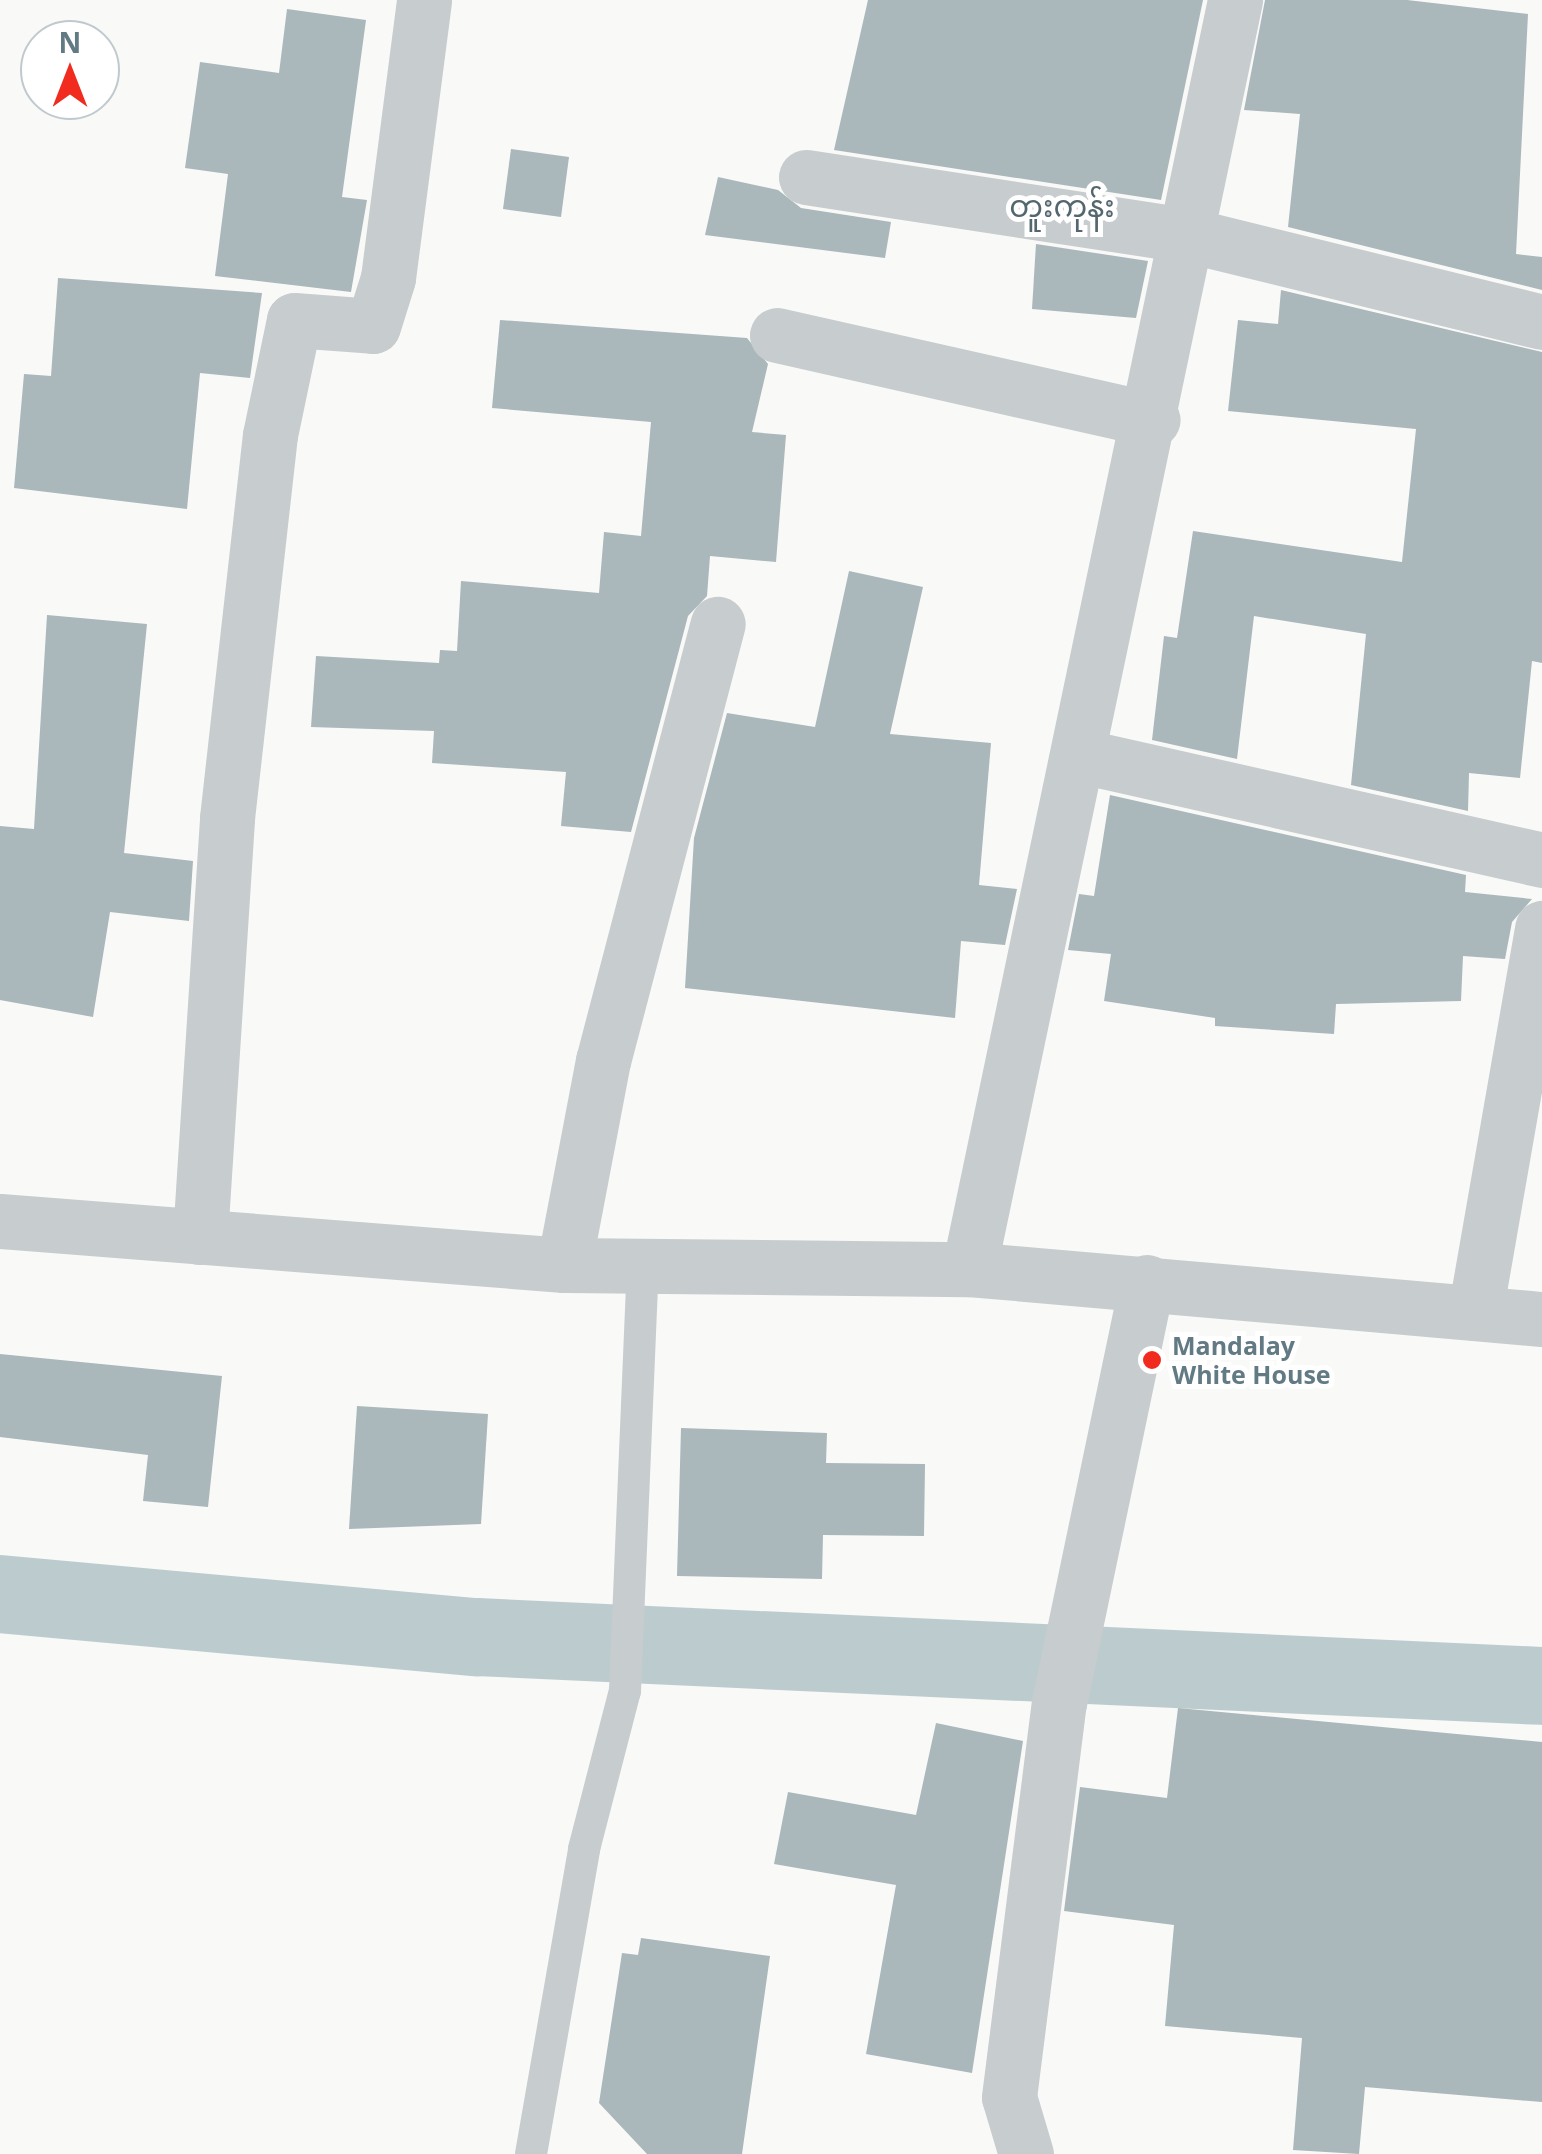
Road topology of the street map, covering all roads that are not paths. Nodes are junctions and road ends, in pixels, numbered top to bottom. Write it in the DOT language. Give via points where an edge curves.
graph roads {
  1 [pos="424,0"];
  2 [pos="1235,0"];
  3 [pos="806,178"];
  4 [pos="1192,236"];
  5 [pos="1542,322"];
  6 [pos="777,334"];
  7 [pos="1153,420"];
  8 [pos="718,624"];
  9 [pos="1081,756"];
  10 [pos="1542,860"];
  11 [pos="1542,928"];
  12 [pos="0,1222"];
  13 [pos="200,1237"];
  14 [pos="564,1265"];
  15 [pos="644,1269"];
  16 [pos="968,1269"];
  17 [pos="1147,1282"];
  18 [pos="1474,1313"];
  19 [pos="1542,1319"];
  20 [pos="531,2154"];
  21 [pos="1026,2154"];
  1 -- 13 [label="street" via="388,278 373,326 294,320 270,435 227,818"];
  2 -- 4 [label="street"];
  3 -- 4 [label="street"];
  4 -- 5 [label="street"];
  4 -- 7 [label="street"];
  6 -- 7 [label="street"];
  7 -- 9 [label="street"];
  8 -- 14 [label="street" via="603,1061"];
  9 -- 10 [label="street"];
  9 -- 16 [label="street"];
  11 -- 18 [label="street"];
  12 -- 13 [label="street"];
  13 -- 14 [label="street"];
  14 -- 15 [label="street"];
  15 -- 16 [label="street"];
  15 -- 20 [label="lane" via="625,1691 584,1850"];
  16 -- 17 [label="street"];
  17 -- 18 [label="street"];
  17 -- 21 [label="street" via="1082,1563 1059,1703 1008,2098"];
  18 -- 19 [label="street"];
}
